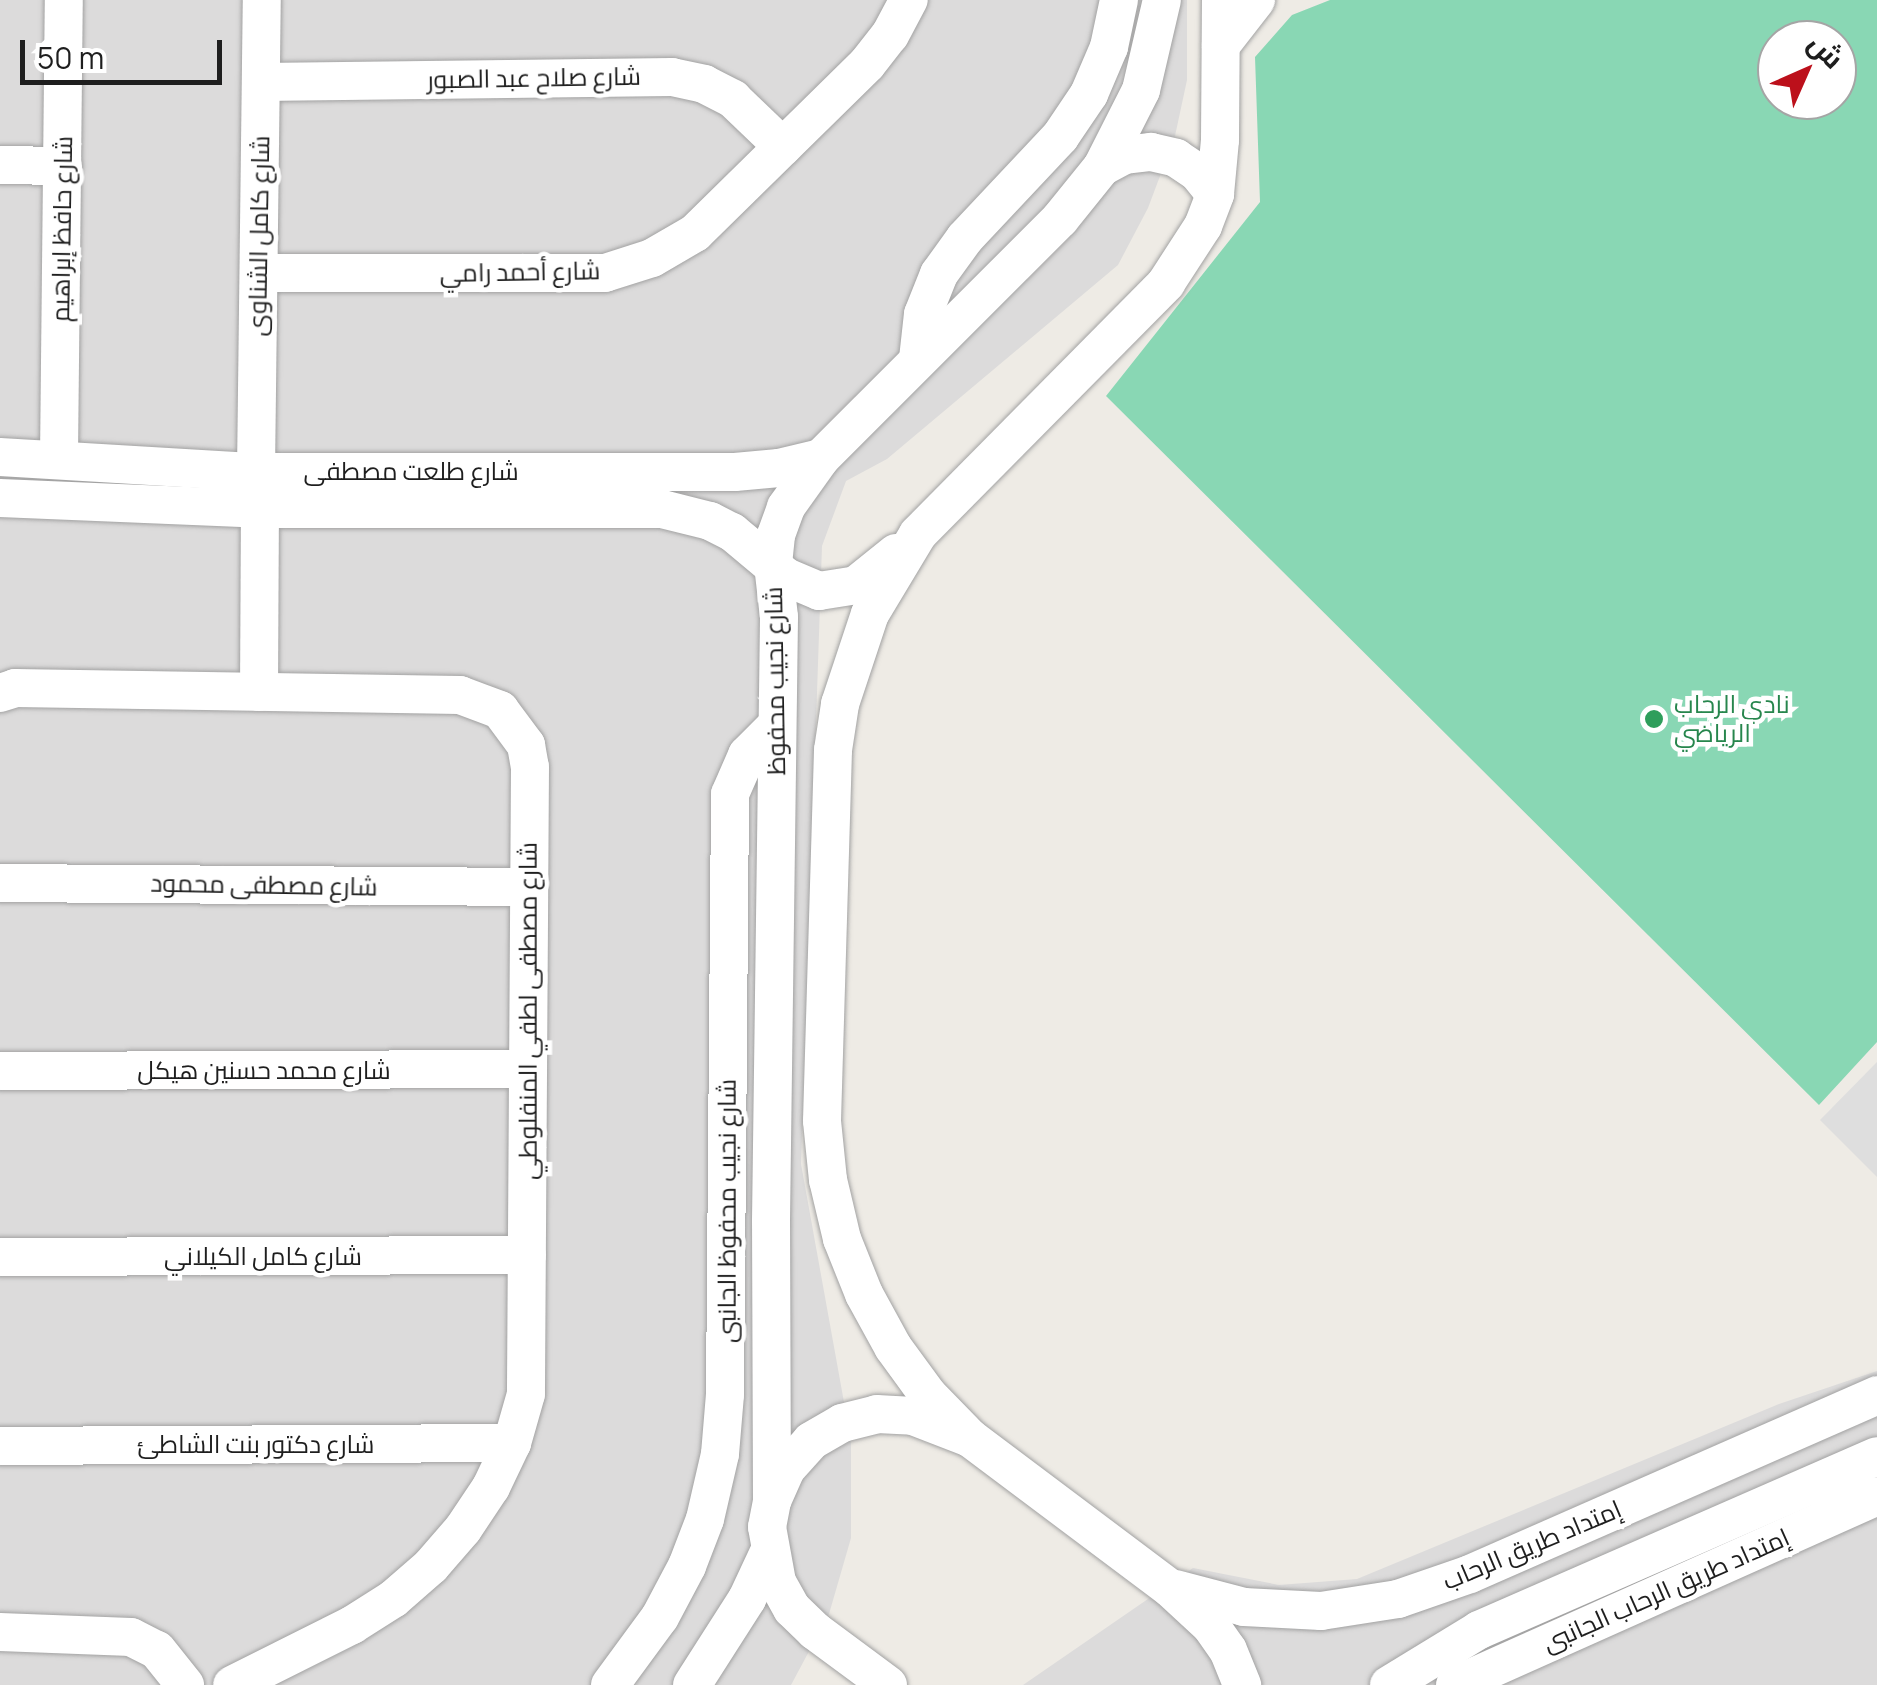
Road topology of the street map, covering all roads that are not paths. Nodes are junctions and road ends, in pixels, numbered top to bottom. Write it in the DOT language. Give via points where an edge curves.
graph roads {
  1 [pos="64,0"];
  2 [pos="262,0"];
  3 [pos="909,0"];
  4 [pos="1119,0"];
  5 [pos="1162,0"];
  6 [pos="1222,0"];
  7 [pos="1256,0"];
  8 [pos="1221,45"];
  9 [pos="261,82"];
  10 [pos="783,147"];
  11 [pos="0,166"];
  12 [pos="62,166"];
  13 [pos="1102,167"];
  14 [pos="1215,194"];
  15 [pos="259,273"];
  16 [pos="918,359"];
  17 [pos="0,457"];
  18 [pos="60,458"];
  19 [pos="821,458"];
  20 [pos="258,491"];
  21 [pos="0,498"];
  22 [pos="918,534"];
  23 [pos="773,564"];
  24 [pos="0,692"];
  25 [pos="259,692"];
  26 [pos="777,725"];
  27 [pos="0,882"];
  28 [pos="529,888"];
  29 [pos="528,1069"];
  30 [pos="0,1071"];
  31 [pos="527,1255"];
  32 [pos="0,1257"];
  33 [pos="1877,1395"];
  34 [pos="970,1438"];
  35 [pos="512,1443"];
  36 [pos="0,1446"];
  37 [pos="1877,1456"];
  38 [pos="1877,1496"];
  39 [pos="772,1501"];
  40 [pos="768,1552"];
  41 [pos="1170,1588"];
  42 [pos="0,1632"];
  43 [pos="1439,1670"];
  44 [pos="185,1685"];
  45 [pos="232,1685"];
  46 [pos="610,1685"];
  47 [pos="692,1685"];
  48 [pos="704,1685"];
  49 [pos="734,1685"];
  50 [pos="888,1685"];
  51 [pos="1242,1685"];
  52 [pos="1389,1685"];
  53 [pos="1455,1685"];
  1 -- 12 [label="street, شارع حافظ إبراهيم"];
  2 -- 9 [label="street, شارع كامل الشناوى"];
  3 -- 10 [label="street, شارع أحمد رامي" via="867,64"];
  4 -- 16 [label="street" via="1089,94 939,274 923,314"];
  5 -- 13 [label="street, شارع نجيب محفوظ" via="1141,90"];
  6 -- 8 [label="street"];
  7 -- 8 [label="street"];
  8 -- 14 [label="street"];
  9 -- 10 [label="street, شارع صلاح عبد الصبور" via="672,77 733,98"];
  9 -- 15 [label="street, شارع كامل الشناوى"];
  10 -- 15 [label="street, شارع أحمد رامي" via="695,233 652,258 605,273"];
  11 -- 12 [label="street"];
  12 -- 18 [label="street, شارع حافظ إبراهيم"];
  13 -- 14 [label="street" via="1151,152 1187,166"];
  13 -- 16 [label="street, شارع نجيب محفوظ" via="1060,219"];
  14 -- 22 [label="street" via="1166,283"];
  15 -- 20 [label="street, شارع كامل الشناوى"];
  16 -- 19 [label="street, شارع نجيب محفوظ"];
  17 -- 18 [label="street, شارع طلعت مصطفى"];
  18 -- 20 [label="street, شارع طلعت مصطفى"];
  19 -- 20 [label="street, شارع طلعت مصطفى" via="757,471"];
  19 -- 23 [label="street, شارع نجيب محفوظ" via="786,508"];
  20 -- 21 [label="street, شارع طلعت مصطفى"];
  20 -- 23 [label="street, شارع طلعت مصطفى" via="662,509 710,521"];
  20 -- 25 [label="street, شارع كامل الشناوى"];
  22 -- 23 [label="street, شارع طلعت مصطفى" via="871,575 838,591 802,587"];
  22 -- 34 [label="street" via="870,614 840,704 833,750 822,1121 842,1238 864,1294 904,1363"];
  23 -- 26 [label="street, شارع نجيب محفوظ"];
  24 -- 25 [label="street, شارع مصطفى لطفي المنفلوطي"];
  25 -- 28 [label="street, شارع مصطفى لطفي المنفلوطي" via="460,695 500,710 526,745 530,767"];
  26 -- 39 [label="street, شارع نجيب محفوظ"];
  26 -- 46 [label="street, شارع نجيب محفوظ الجانبى" via="747,755 730,794 726,1396 720,1454 687,1566 660,1617"];
  27 -- 28 [label="street, شارع مصطفى محمود"];
  28 -- 29 [label="street, شارع مصطفى لطفي المنفلوطي"];
  29 -- 30 [label="street, شارع محمد حسنين هيكل"];
  29 -- 31 [label="street, شارع مصطفى لطفي المنفلوطي"];
  31 -- 32 [label="street, شارع كامل الكيلاني"];
  31 -- 35 [label="street, شارع مصطفى لطفي المنفلوطي" via="526,1394"];
  33 -- 41 [label="street, إمتداد طريق الرحاب" via="1398,1600 1321,1611 1244,1607"];
  34 -- 39 [label="street" via="913,1416 877,1414 842,1423 787,1468"];
  34 -- 41 [label="street"];
  35 -- 36 [label="street, شارع دكتور بنت الشاطئ"];
  35 -- 45 [label="street, شارع مصطفى لطفي المنفلوطي" via="464,1529 406,1588 352,1626"];
  37 -- 43 [label="street" via="1479,1630"];
  38 -- 53 [label="street, إمتداد طريق الرحاب الجانبى"];
  39 -- 40 [label="street, شارع نجيب محفوظ"];
  40 -- 47 [label="street"];
  40 -- 50 [label="street" via="792,1609"];
  41 -- 51 [label="street" via="1211,1626"];
  42 -- 44 [label="street" via="131,1637 157,1650"];
  43 -- 52 [label="street"];
  48 -- 49 [label="street"];
}
